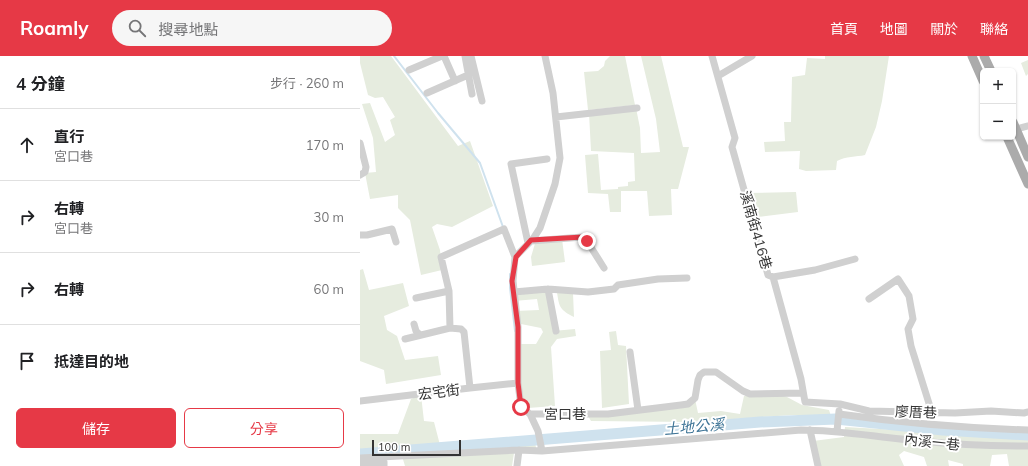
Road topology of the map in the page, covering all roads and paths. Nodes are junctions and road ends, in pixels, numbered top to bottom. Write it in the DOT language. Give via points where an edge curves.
graph roads {
  1 [pos="443,56"];
  2 [pos="465,56"];
  3 [pos="471,56"];
  4 [pos="545,56"];
  5 [pos="712,56"];
  6 [pos="752,56"];
  7 [pos="972,56"];
  8 [pos="984,56"];
  9 [pos="990,68"];
  10 [pos="409,70"];
  11 [pos="980,74"];
  12 [pos="468,75"];
  13 [pos="718,76"];
  14 [pos="454,81"];
  15 [pos="427,93"];
  16 [pos="472,94"];
  17 [pos="482,101"];
  18 [pos="637,108"];
  19 [pos="556,117"];
  20 [pos="1016,126"];
  21 [pos="1028,126"];
  22 [pos="1016,130"];
  23 [pos="1008,140"];
  24 [pos="360,142"];
  25 [pos="1028,157"];
  26 [pos="547,158"];
  27 [pos="360,175"];
  28 [pos="1028,184"];
  29 [pos="360,235"];
  30 [pos="396,242"];
  31 [pos="530,242"];
  32 [pos="516,257"];
  33 [pos="856,259"];
  34 [pos="604,268"];
  35 [pos="773,277"];
  36 [pos="687,278"];
  37 [pos="548,289"];
  38 [pos="449,292"];
  39 [pos="514,292"];
  40 [pos="416,298"];
  41 [pos="869,299"];
  42 [pos="414,324"];
  43 [pos="450,328"];
  44 [pos="556,331"];
  45 [pos="420,335"];
  46 [pos="405,339"];
  47 [pos="630,352"];
  48 [pos="518,383"];
  49 [pos="470,388"];
  50 [pos="803,393"];
  51 [pos="360,401"];
  52 [pos="805,402"];
  53 [pos="840,404"];
  54 [pos="638,410"];
  55 [pos="1028,412"];
  56 [pos="932,413"];
  57 [pos="530,414"];
  58 [pos="839,414"];
  59 [pos="838,429"];
  60 [pos="810,430"];
  61 [pos="1028,430"];
  62 [pos="1028,446"];
  63 [pos="542,448"];
  64 [pos="519,450"];
  65 [pos="360,458"];
  66 [pos="360,465"];
  67 [pos="384,466"];
  68 [pos="517,466"];
  69 [pos="818,466"];
  1 -- 10 [label="street"];
  1 -- 14 [label="street"];
  2 -- 12 [label="street"];
  3 -- 17 [label="street"];
  4 -- 19 [label="street"];
  5 -- 13 [label="street, 溪南街416巷"];
  6 -- 13 [label="street"];
  7 -- 11 [label="main road"];
  8 -- 9 [label="main road"];
  12 -- 14 [label="street"];
  12 -- 16 [label="street"];
  13 -- 35 [label="street, 溪南街416巷" via="735,138 732,147 768,275"];
  14 -- 15 [label="street"];
  18 -- 19 [label="street"];
  19 -- 31 [label="street" via="560,158 555,184 540,228"];
  20 -- 21 [label="street"];
  22 -- 25 [label="main road"];
  23 -- 28 [label="main road"];
  24 -- 27 [label="street" via="366,167 365,172"];
  26 -- 31 [label="street" via="511,164"];
  29 -- 30 [label="street" via="392,229"];
  31 -- 32 [label="street"];
  31 -- 34 [label="street" via="583,237"];
  32 -- 38 [label="street" via="504,229 441,257"];
  32 -- 39 [label="street, 宮口巷" via="512,281"];
  33 -- 35 [label="street" via="815,270"];
  35 -- 50 [label="street, 溪南街416巷"];
  36 -- 37 [label="street" via="618,285 614,289 588,292"];
  37 -- 39 [label="street"];
  37 -- 44 [label="street"];
  38 -- 40 [label="street"];
  38 -- 43 [label="street"];
  39 -- 48 [label="street, 宮口巷" via="518,327"];
  41 -- 56 [label="street" via="898,279 909,296 913,319 908,329 911,346"];
  42 -- 45 [label="street"];
  43 -- 45 [label="street"];
  43 -- 49 [label="street" via="461,329 464,332"];
  45 -- 46 [label="street"];
  47 -- 54 [label="street"];
  48 -- 49 [label="street, 宏宅街"];
  48 -- 57 [label="street, 宮口巷" via="521,407"];
  49 -- 51 [label="street, 宏宅街"];
  50 -- 52 [label="street, 溪南街416巷"];
  50 -- 54 [label="street, 宮口巷" via="750,394 716,372 704,372 698,380 695,398 688,404"];
  52 -- 53 [label="street, 廖厝巷"];
  53 -- 56 [label="street, 廖厝巷" via="869,410"];
  53 -- 58 [label="street"];
  54 -- 57 [label="street, 宮口巷" via="608,414"];
  55 -- 56 [label="street, 廖厝巷"];
  57 -- 63 [label="street"];
  58 -- 59 [label="street"];
  58 -- 61 [label="street" via="975,428"];
  59 -- 60 [label="street, 內溪一巷"];
  59 -- 62 [label="street, 內溪一巷" via="920,441 977,446"];
  60 -- 63 [label="street, 內溪一巷"];
  60 -- 69 [label="street"];
  63 -- 64 [label="street, 內溪一巷"];
  64 -- 65 [label="street, 內溪一巷"];
  64 -- 68 [label="street"];
  66 -- 67 [label="street" via="384,462"];
}
